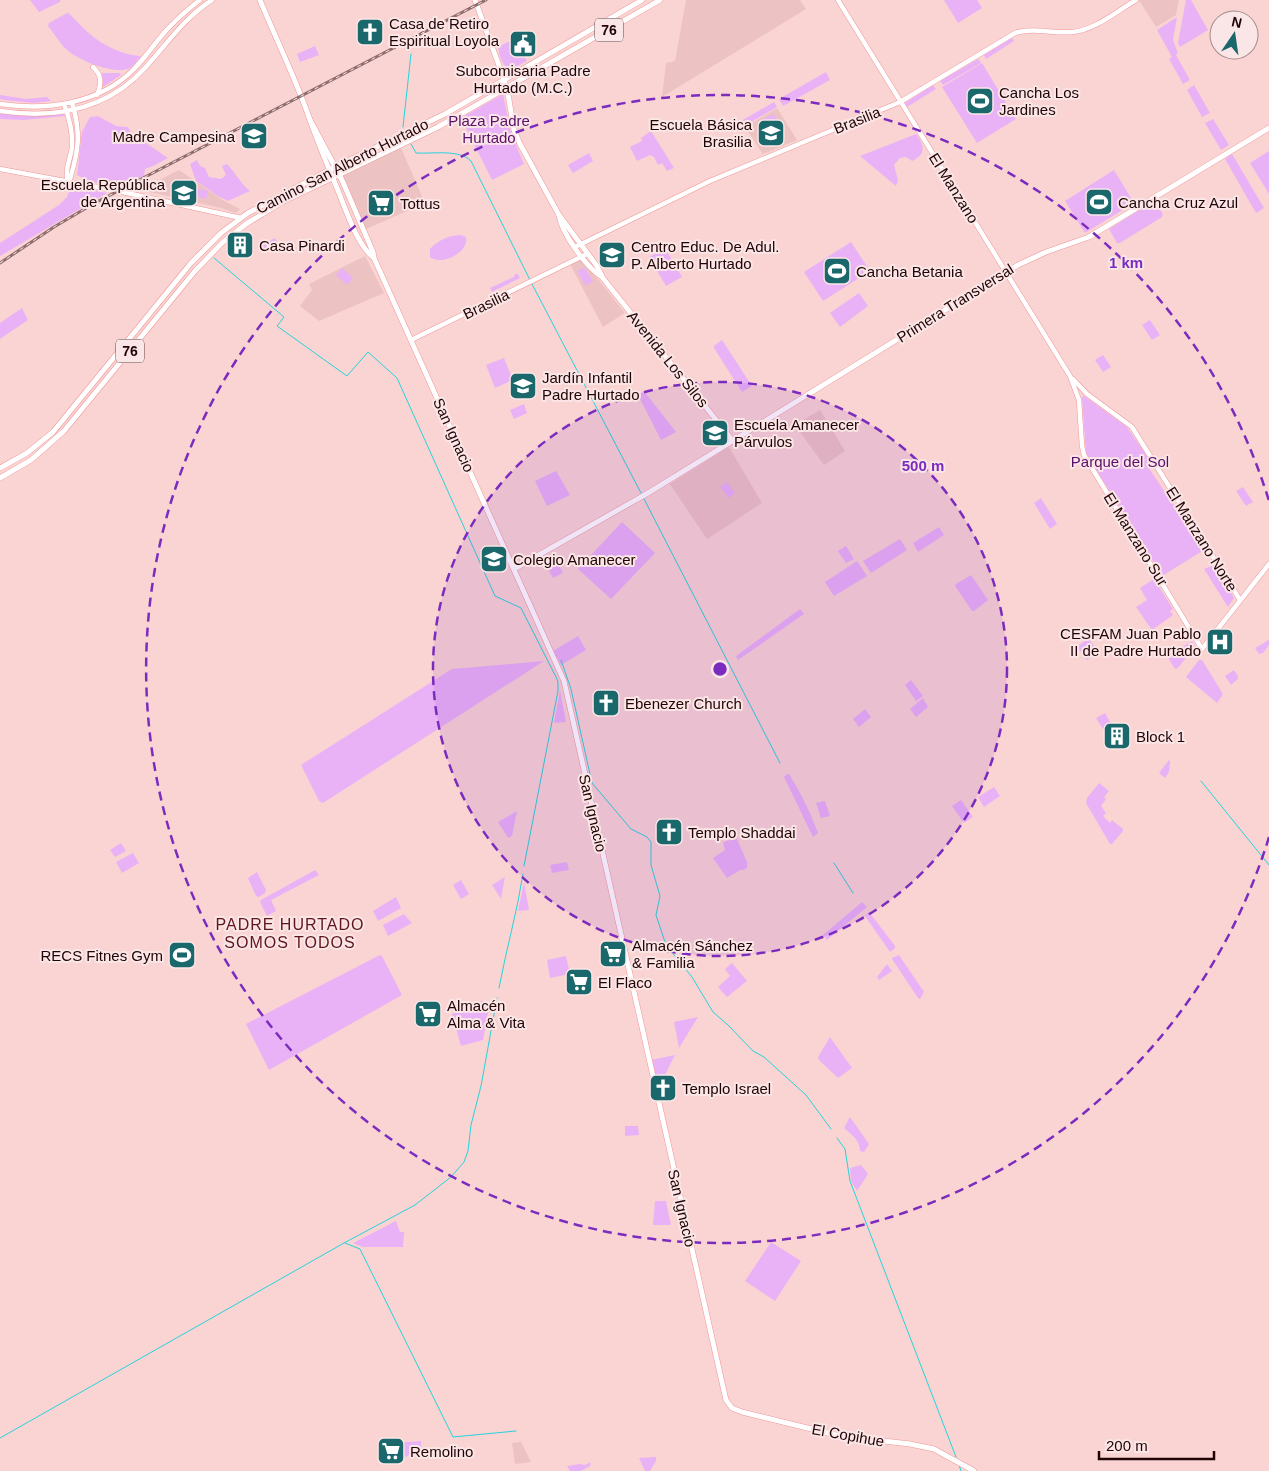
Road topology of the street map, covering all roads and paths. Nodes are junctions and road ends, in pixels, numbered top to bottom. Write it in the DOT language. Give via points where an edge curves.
graph roads {
  1 [pos="200,0"];
  2 [pos="260,0"];
  3 [pos="475,0"];
  4 [pos="642,0"];
  5 [pos="660,0"];
  6 [pos="838,0"];
  7 [pos="1136,0"];
  8 [pos="209,1"];
  9 [pos="179,17"];
  10 [pos="610,19"];
  11 [pos="184,22"];
  12 [pos="614,27"];
  13 [pos="93,68"];
  14 [pos="505,80"];
  15 [pos="507,88"];
  16 [pos="96,95"];
  17 [pos="900,102"];
  18 [pos="72,103"];
  19 [pos="0,104"];
  20 [pos="64,104"];
  21 [pos="37,106"];
  22 [pos="0,111"];
  23 [pos="74,111"];
  24 [pos="67,112"];
  25 [pos="37,113"];
  26 [pos="309,118"];
  27 [pos="1269,128"];
  28 [pos="335,167"];
  29 [pos="0,169"];
  30 [pos="329,170"];
  31 [pos="340,174"];
  32 [pos="332,178"];
  33 [pos="68,182"];
  34 [pos="241,218"];
  35 [pos="577,245"];
  36 [pos="585,255"];
  37 [pos="374,258"];
  38 [pos="1006,272"];
  39 [pos="411,340"];
  40 [pos="1070,376"];
  41 [pos="1084,391"];
  42 [pos="1078,396"];
  43 [pos="733,440"];
  44 [pos="0,468"];
  45 [pos="0,478"];
  46 [pos="1269,564"];
  47 [pos="514,569"];
  48 [pos="1240,600"];
  49 [pos="724,1397"];
  50 [pos="974,1471"];
  1 -- 9 [label="street"];
  2 -- 26 [label="main road"];
  3 -- 14 [label="main road, Avenida Los Silos"];
  4 -- 10 [label="main road, Camino San Alberto Hurtado / 76"];
  5 -- 12 [label="main road, Camino San Alberto Hurtado / 76"];
  6 -- 17 [label="street, El Manzano"];
  7 -- 17 [label="street, Brasilia" via="1083,30 1015,33"];
  8 -- 11 [label="street"];
  9 -- 11 [label="street"];
  9 -- 16 [label="street" via="132,71"];
  10 -- 12 [label="main road"];
  10 -- 14 [label="main road, Camino San Alberto Hurtado / 76"];
  11 -- 23 [label="street" via="127,86 102,101"];
  12 -- 15 [label="main road, Camino San Alberto Hurtado / 76"];
  13 -- 16 [label="street" via="101,79"];
  14 -- 15 [label="main road, Avenida Los Silos"];
  14 -- 28 [label="main road, Camino San Alberto Hurtado / 76"];
  15 -- 31 [label="main road, Camino San Alberto Hurtado / 76" via="438,127"];
  15 -- 35 [label="main road, Avenida Los Silos" via="518,139"];
  16 -- 18 [label="street"];
  17 -- 35 [label="street, Brasilia" via="710,181"];
  17 -- 38 [label="street, El Manzano"];
  18 -- 20 [label="street"];
  18 -- 23 [label="street"];
  19 -- 21 [label="street"];
  20 -- 21 [label="street"];
  20 -- 24 [label="street"];
  21 -- 25 [label="street"];
  22 -- 25 [label="street"];
  23 -- 24 [label="street"];
  23 -- 33 [label="street" via="79,142"];
  24 -- 25 [label="street"];
  24 -- 33 [label="street" via="72,139"];
  26 -- 28 [label="main road"];
  26 -- 30 [label="main road"];
  27 -- 38 [label="main road, Primera Transversal" via="1092,236 1037,256"];
  28 -- 30 [label="main road, Camino San Alberto Hurtado / 76"];
  28 -- 31 [label="main road"];
  29 -- 33 [label="street"];
  30 -- 32 [label="main road"];
  30 -- 34 [label="main road, Camino San Alberto Hurtado / 76" via="266,201"];
  31 -- 32 [label="main road, Camino San Alberto Hurtado / 76"];
  31 -- 37 [label="main road"];
  32 -- 37 [label="main road" via="348,217"];
  32 -- 45 [label="main road, Camino San Alberto Hurtado / 76" via="262,213 222,243 195,271 64,431 31,460"];
  33 -- 34 [label="street"];
  34 -- 44 [label="main road, Camino San Alberto Hurtado / 76" via="192,263 53,432 27,453"];
  35 -- 36 [label="main road, Avenida Los Silos"];
  36 -- 39 [label="street, Brasilia"];
  36 -- 43 [label="main road, Avenida Los Silos" via="594,271"];
  37 -- 39 [label="main road, San Ignacio"];
  38 -- 40 [label="street, El Manzano"];
  38 -- 43 [label="main road, Primera Transversal"];
  39 -- 47 [label="main road, San Ignacio"];
  40 -- 41 [label="street, El Manzano"];
  40 -- 42 [label="street, El Manzano"];
  41 -- 42 [label="street"];
  41 -- 48 [label="street, El Manzano Norte" via="1132,426"];
  42 -- 48 [label="street, El Manzano Sur" via="1084,455 1202,649"];
  43 -- 47 [label="main road, Primera Transversal"];
  46 -- 48 [label="street"];
  47 -- 49 [label="main road, San Ignacio" via="566,687"];
  49 -- 50 [label="main road, El Copihue" via="730,1406 742,1412 840,1436 934,1450"];
}
